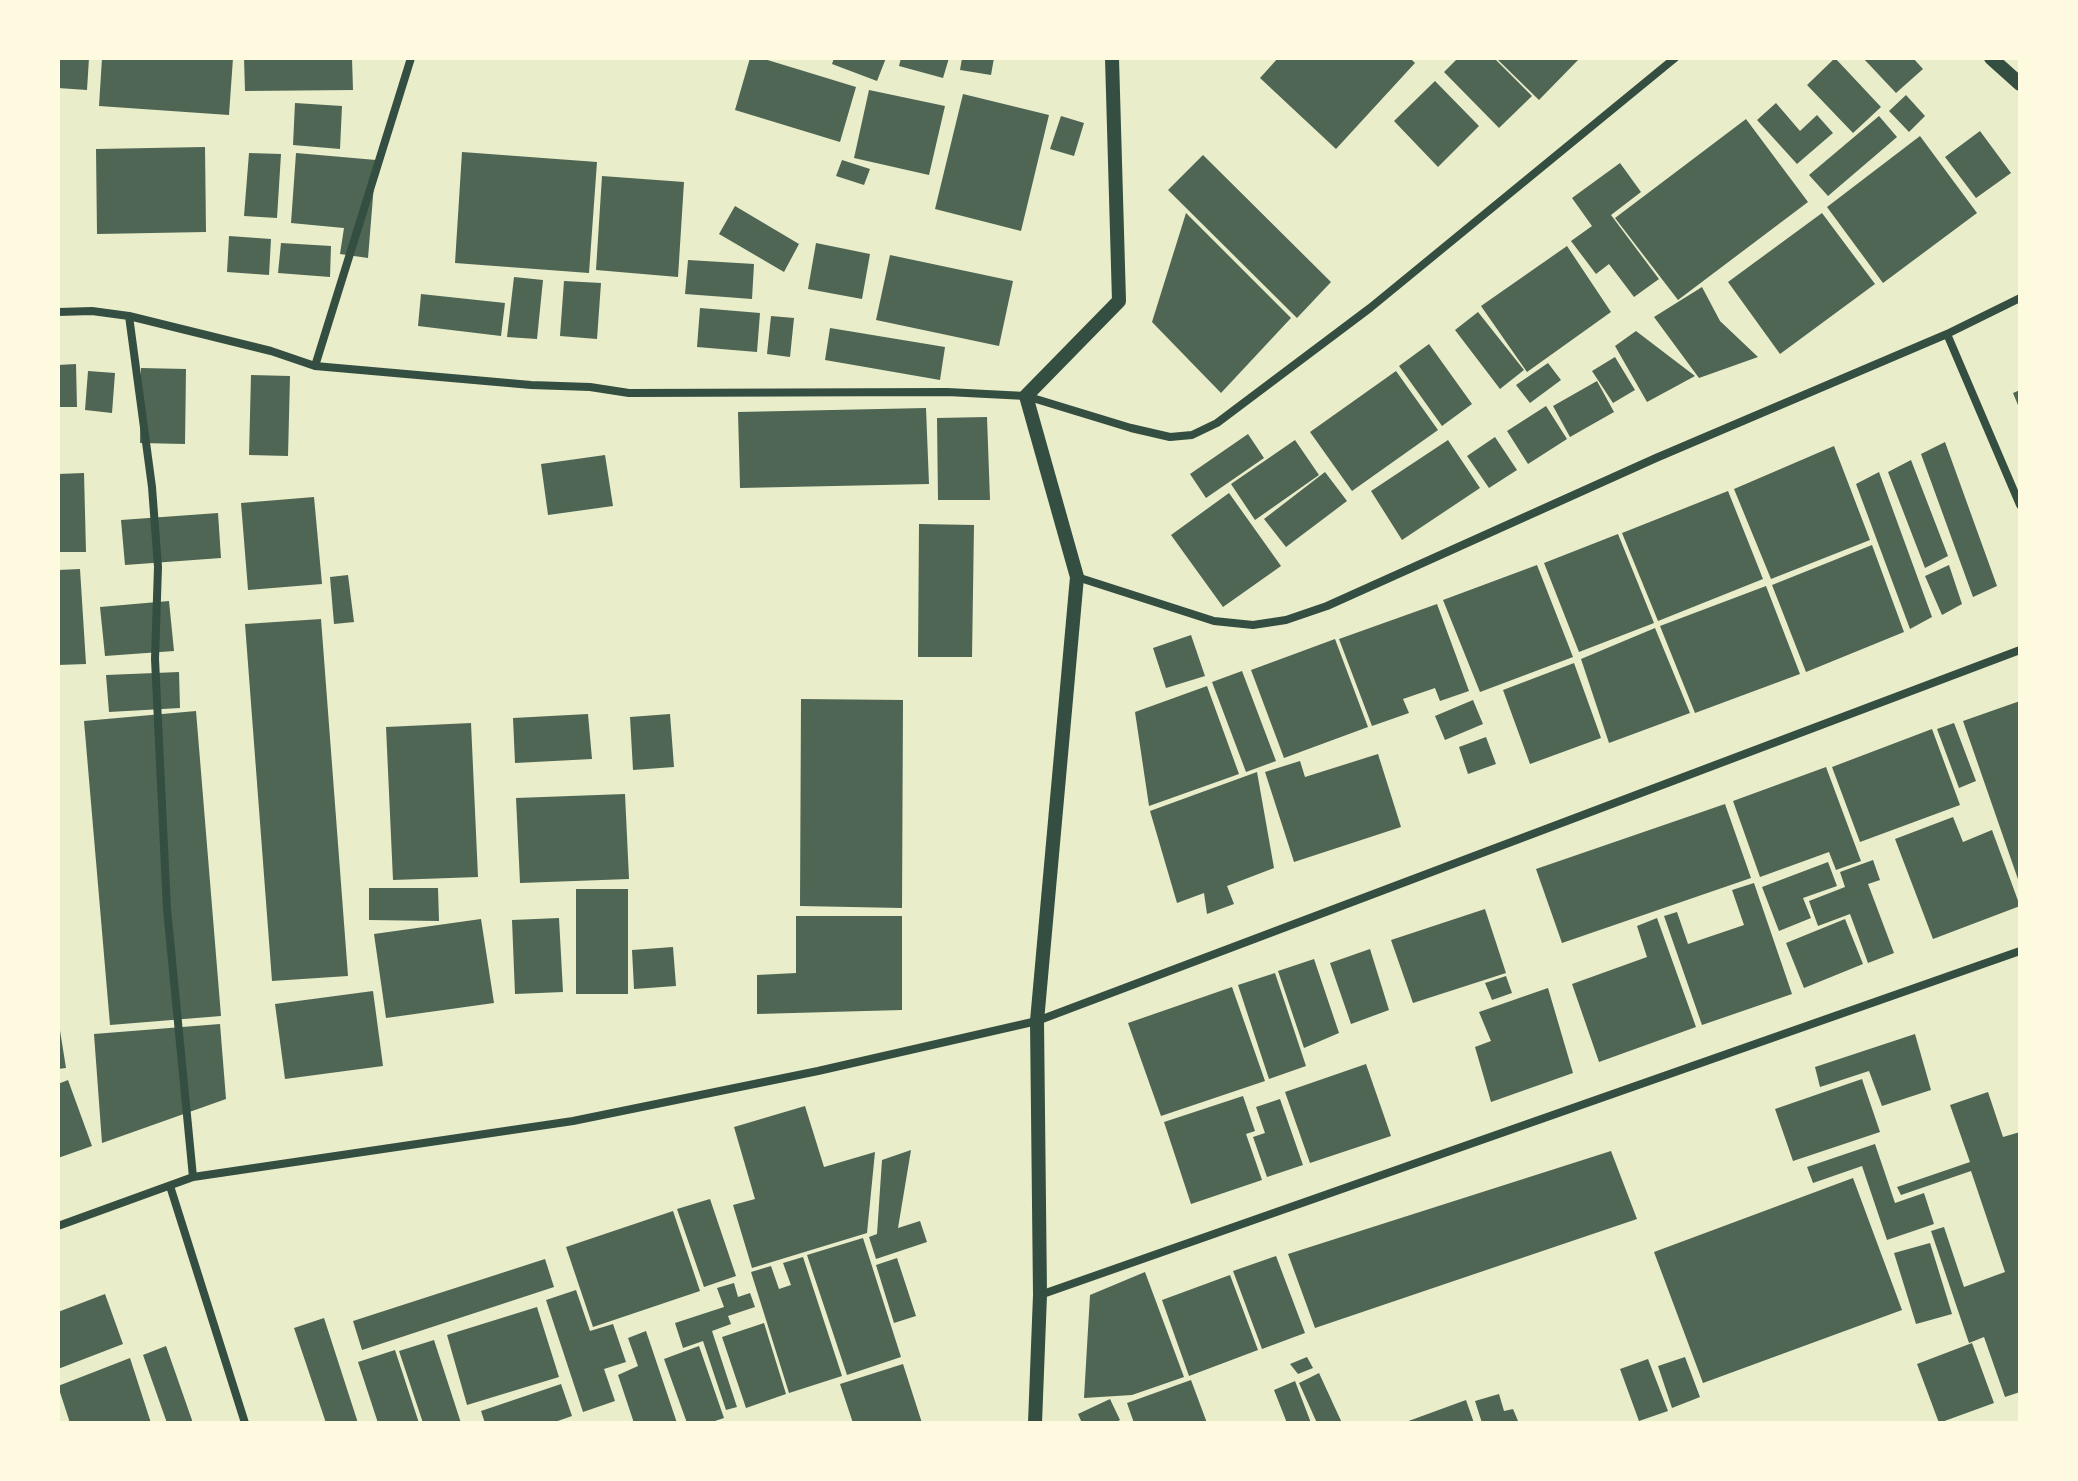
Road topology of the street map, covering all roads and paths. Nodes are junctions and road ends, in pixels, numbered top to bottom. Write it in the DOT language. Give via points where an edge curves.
graph roads {
  1 [pos="411,58"];
  2 [pos="1112,58"];
  3 [pos="1675,58"];
  4 [pos="1991,58"];
  5 [pos="2020,84"];
  6 [pos="2020,298"];
  7 [pos="58,312"];
  8 [pos="129,316"];
  9 [pos="1947,334"];
  10 [pos="315,366"];
  11 [pos="1026,396"];
  12 [pos="2020,505"];
  13 [pos="1077,577"];
  14 [pos="2020,650"];
  15 [pos="2020,951"];
  16 [pos="1037,1021"];
  17 [pos="193,1177"];
  18 [pos="170,1186"];
  19 [pos="58,1226"];
  20 [pos="1040,1295"];
  21 [pos="245,1423"];
  22 [pos="1035,1423"];
  1 -- 10 [label="street"];
  2 -- 11 [label="street" via="1119,301"];
  3 -- 11 [label="street" via="1370,308 1217,423 1192,435 1170,437"];
  4 -- 5 [label="street"];
  6 -- 9 [label="street"];
  7 -- 8 [label="street"];
  8 -- 10 [label="street"];
  8 -- 17 [label="street" via="158,567 155,659 167,909"];
  9 -- 12 [label="street"];
  9 -- 13 [label="street" via="1286,620 1253,625 1214,621"];
  10 -- 11 [label="street" via="629,393"];
  11 -- 13 [label="street"];
  13 -- 16 [label="street"];
  14 -- 16 [label="street"];
  15 -- 20 [label="street"];
  16 -- 17 [label="street" via="573,1121"];
  16 -- 20 [label="street"];
  17 -- 18 [label="street"];
  18 -- 19 [label="street"];
  18 -- 21 [label="street"];
  20 -- 22 [label="street"];
}
